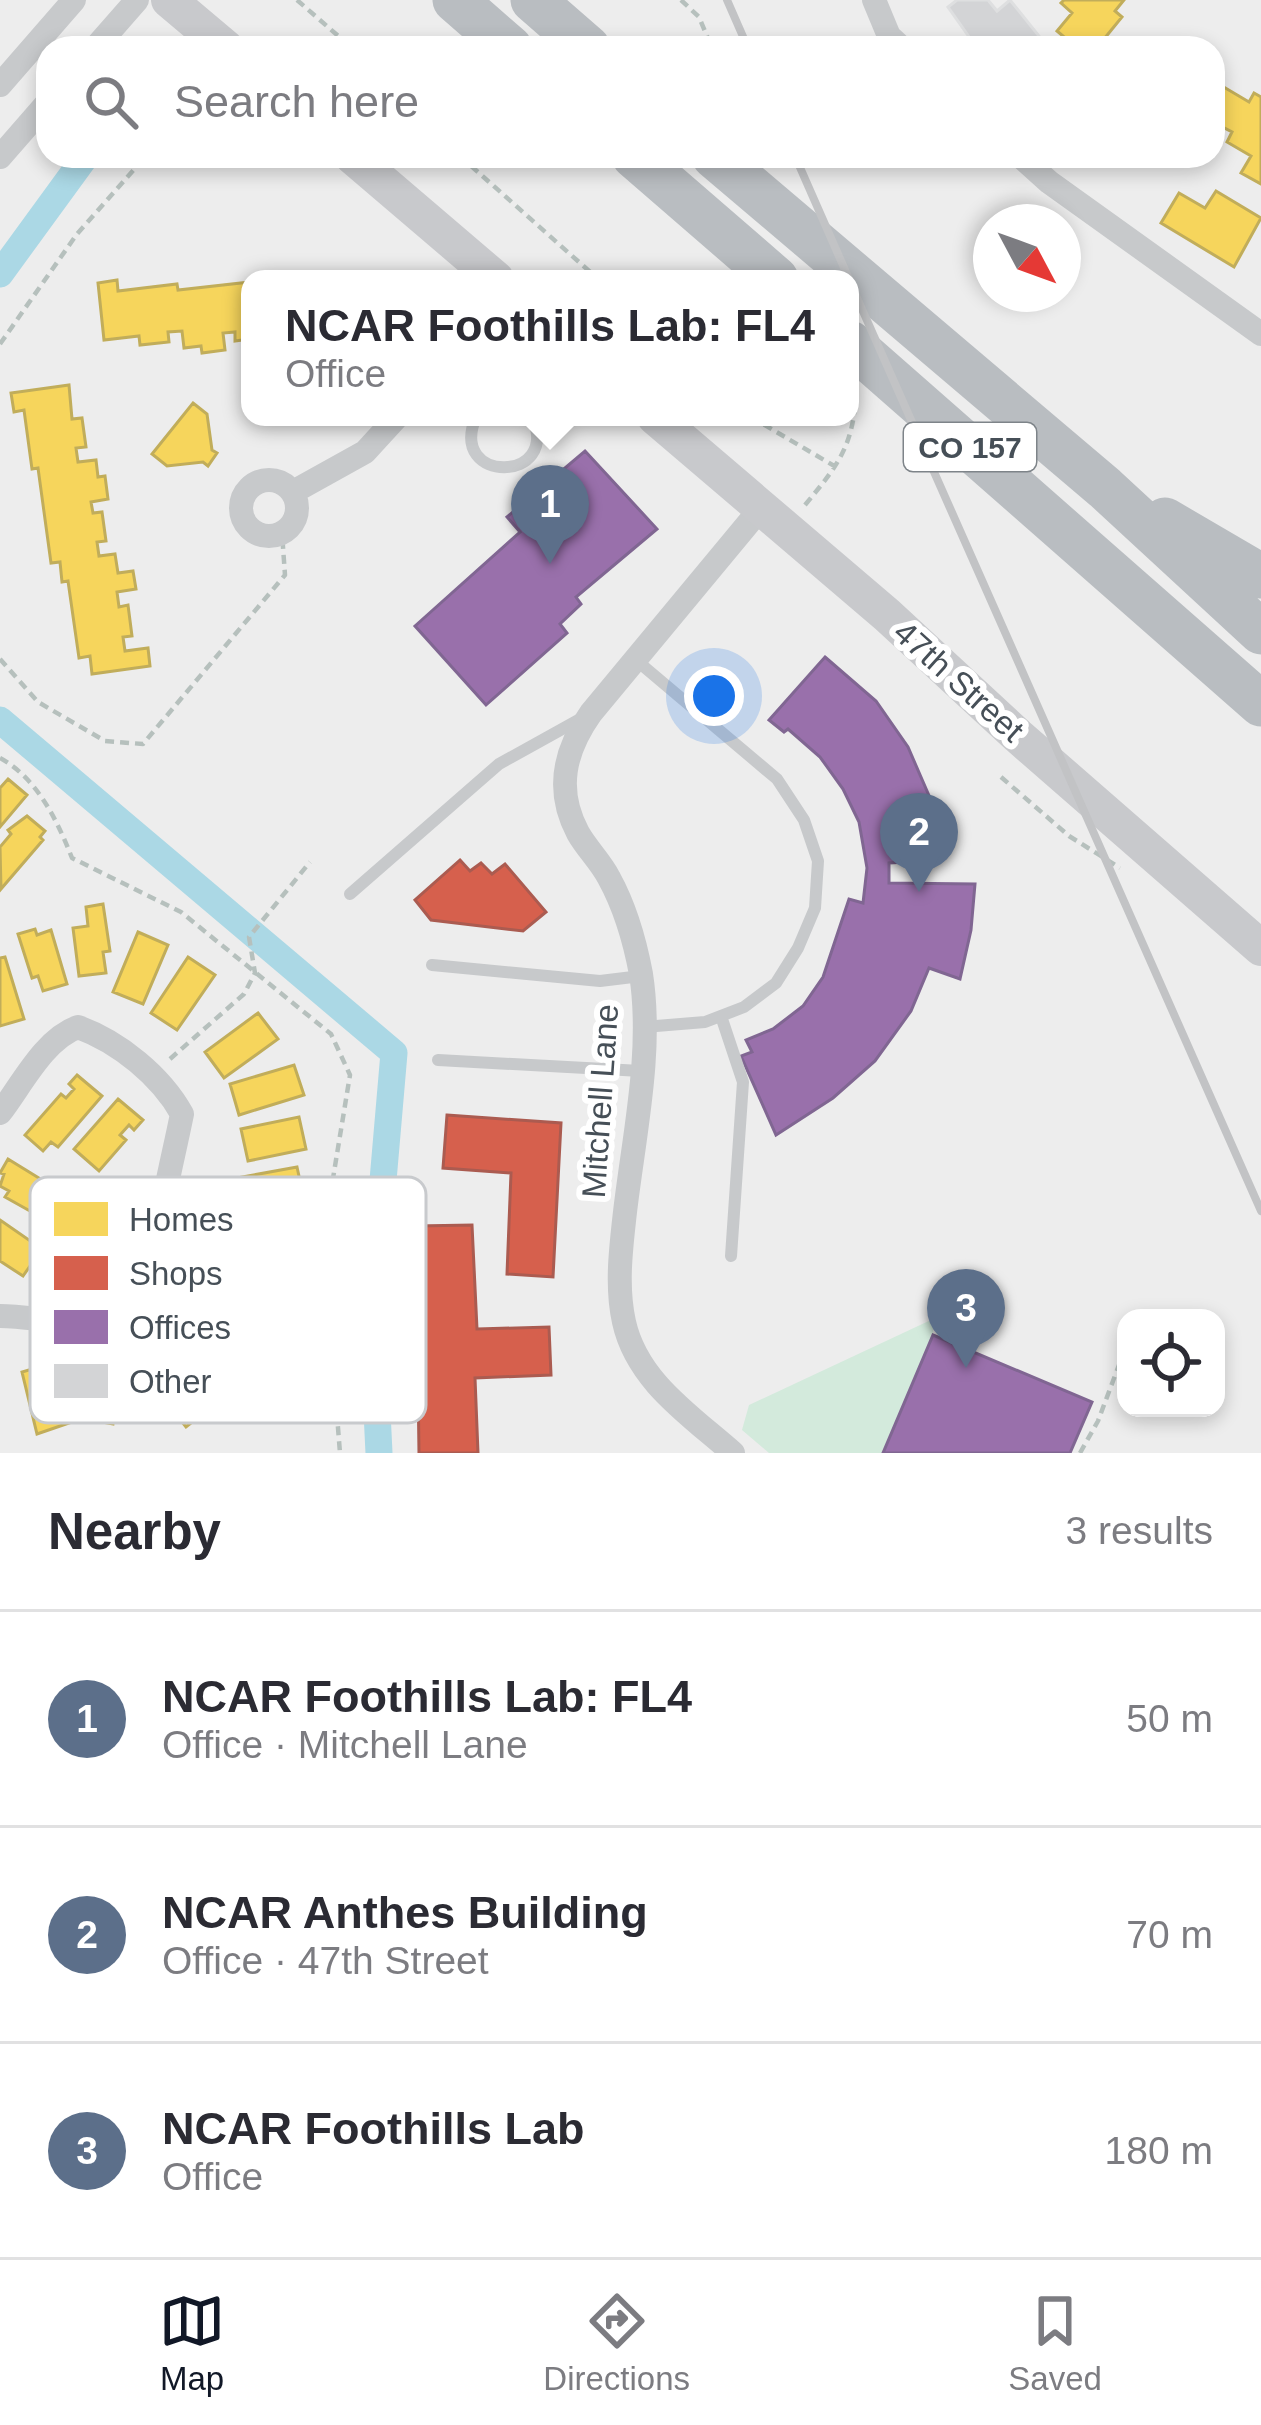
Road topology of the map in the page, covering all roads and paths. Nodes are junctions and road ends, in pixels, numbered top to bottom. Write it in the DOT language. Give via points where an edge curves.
graph roads {
  1 [pos="74,0"];
  2 [pos="136,0"];
  3 [pos="170,0"];
  4 [pos="297,0"];
  5 [pos="454,0"];
  6 [pos="533,0"];
  7 [pos="681,0"];
  8 [pos="874,0"];
  9 [pos="43,36"];
  10 [pos="104,36"];
  11 [pos="212,36"];
  12 [pos="338,36"];
  13 [pos="496,36"];
  14 [pos="574,36"];
  15 [pos="707,36"];
  16 [pos="889,36"];
  17 [pos="36,44"];
  18 [pos="0,85"];
  19 [pos="36,116"];
  20 [pos="0,157"];
  21 [pos="136,168"];
  22 [pos="366,168"];
  23 [pos="473,168"];
  24 [pos="648,168"];
  25 [pos="728,168"];
  26 [pos="1033,168"];
  27 [pos="762,267"];
  28 [pos="481,270"];
  29 [pos="588,270"];
  30 [pos="848,270"];
  31 [pos="859,280"];
  32 [pos="1261,334"];
  33 [pos="0,344"];
  34 [pos="859,352"];
  35 [pos="389,426"];
  36 [pos="473,426"];
  37 [pos="536,426"];
  38 [pos="666,426"];
  39 [pos="766,426"];
  40 [pos="854,426"];
  41 [pos="836,467"];
  42 [pos="1105,488"];
  43 [pos="293,492"];
  44 [pos="805,505"];
  45 [pos="761,508"];
  46 [pos="282,533"];
  47 [pos="1261,576"];
  48 [pos="1261,632"];
  49 [pos="0,658"];
  50 [pos="635,659"];
  51 [pos="1261,704"];
  52 [pos="591,713"];
  53 [pos="0,758"];
  54 [pos="1001,777"];
  55 [pos="310,862"];
  56 [pos="1130,873"];
  57 [pos="350,894"];
  58 [pos="1261,948"];
  59 [pos="431,964"];
  60 [pos="255,974"];
  61 [pos="641,976"];
  62 [pos="721,1016"];
  63 [pos="644,1027"];
  64 [pos="438,1060"];
  65 [pos="640,1070"];
  66 [pos="152,1075"];
  67 [pos="0,1113"];
  68 [pos="169,1177"];
  69 [pos="333,1177"];
  70 [pos="731,1256"];
  71 [pos="0,1316"];
  72 [pos="30,1318"];
  73 [pos="1117,1370"];
  74 [pos="338,1423"];
  75 [pos="340,1453"];
  76 [pos="733,1453"];
  77 [pos="1080,1453"];
  1 -- 9 [label="street"];
  2 -- 10 [label="street"];
  3 -- 11 [label="street"];
  4 -- 12 [label="path"];
  5 -- 13 [label="highway"];
  6 -- 14 [label="highway"];
  7 -- 15 [label="path"];
  8 -- 16 [label="street"];
  17 -- 18 [label="street"];
  19 -- 20 [label="street"];
  21 -- 33 [label="path"];
  22 -- 28 [label="street"];
  23 -- 29 [label="path"];
  24 -- 27 [label="highway"];
  25 -- 30 [label="highway, CO 157"];
  26 -- 32 [label="street"];
  31 -- 42 [label="highway, CO 157"];
  34 -- 51 [label="highway, CO 157"];
  35 -- 43 [label="street" via="365,452"];
  36 -- 37 [label="lane" via="477,455 506,468 533,453"];
  38 -- 45 [label="street, 47th Street"];
  39 -- 41 [label="path"];
  40 -- 41 [label="path"];
  41 -- 44 [label="path"];
  42 -- 47 [label="highway"];
  42 -- 48 [label="highway, CO 157"];
  43 -- 46 [label="street" via="295,519"];
  43 -- 46 [label="street" via="269,479 241,500 247,527 263,536"];
  45 -- 50 [label="street, Mitchell Lane"];
  45 -- 58 [label="street, 47th Street"];
  46 -- 49 [label="path" via="286,575 143,744 105,741 38,702"];
  50 -- 52 [label="street, Mitchell Lane"];
  50 -- 62 [label="lane" via="777,779 818,861 815,908 798,948 776,983"];
  52 -- 57 [label="lane" via="499,764"];
  52 -- 61 [label="street, Mitchell Lane" via="573,738 564,795 609,878"];
  53 -- 60 [label="path" via="20,768 73,858 182,912"];
  54 -- 56 [label="path" via="1069,836"];
  55 -- 60 [label="path" via="249,937"];
  59 -- 61 [label="lane" via="600,981"];
  60 -- 66 [label="path" via="244,994"];
  60 -- 69 [label="path" via="331,1034 350,1075"];
  61 -- 63 [label="street, Mitchell Lane"];
  62 -- 63 [label="lane"];
  62 -- 70 [label="lane" via="743,1082"];
  63 -- 65 [label="street, Mitchell Lane"];
  64 -- 65 [label="lane"];
  65 -- 76 [label="street, Mitchell Lane" via="620,1266 623,1319 635,1357 658,1387"];
  66 -- 67 [label="street" via="78,1027 52,1045"];
  66 -- 68 [label="street" via="182,1114"];
  71 -- 72 [label="street"];
  73 -- 77 [label="path"];
  74 -- 75 [label="path"];
}
